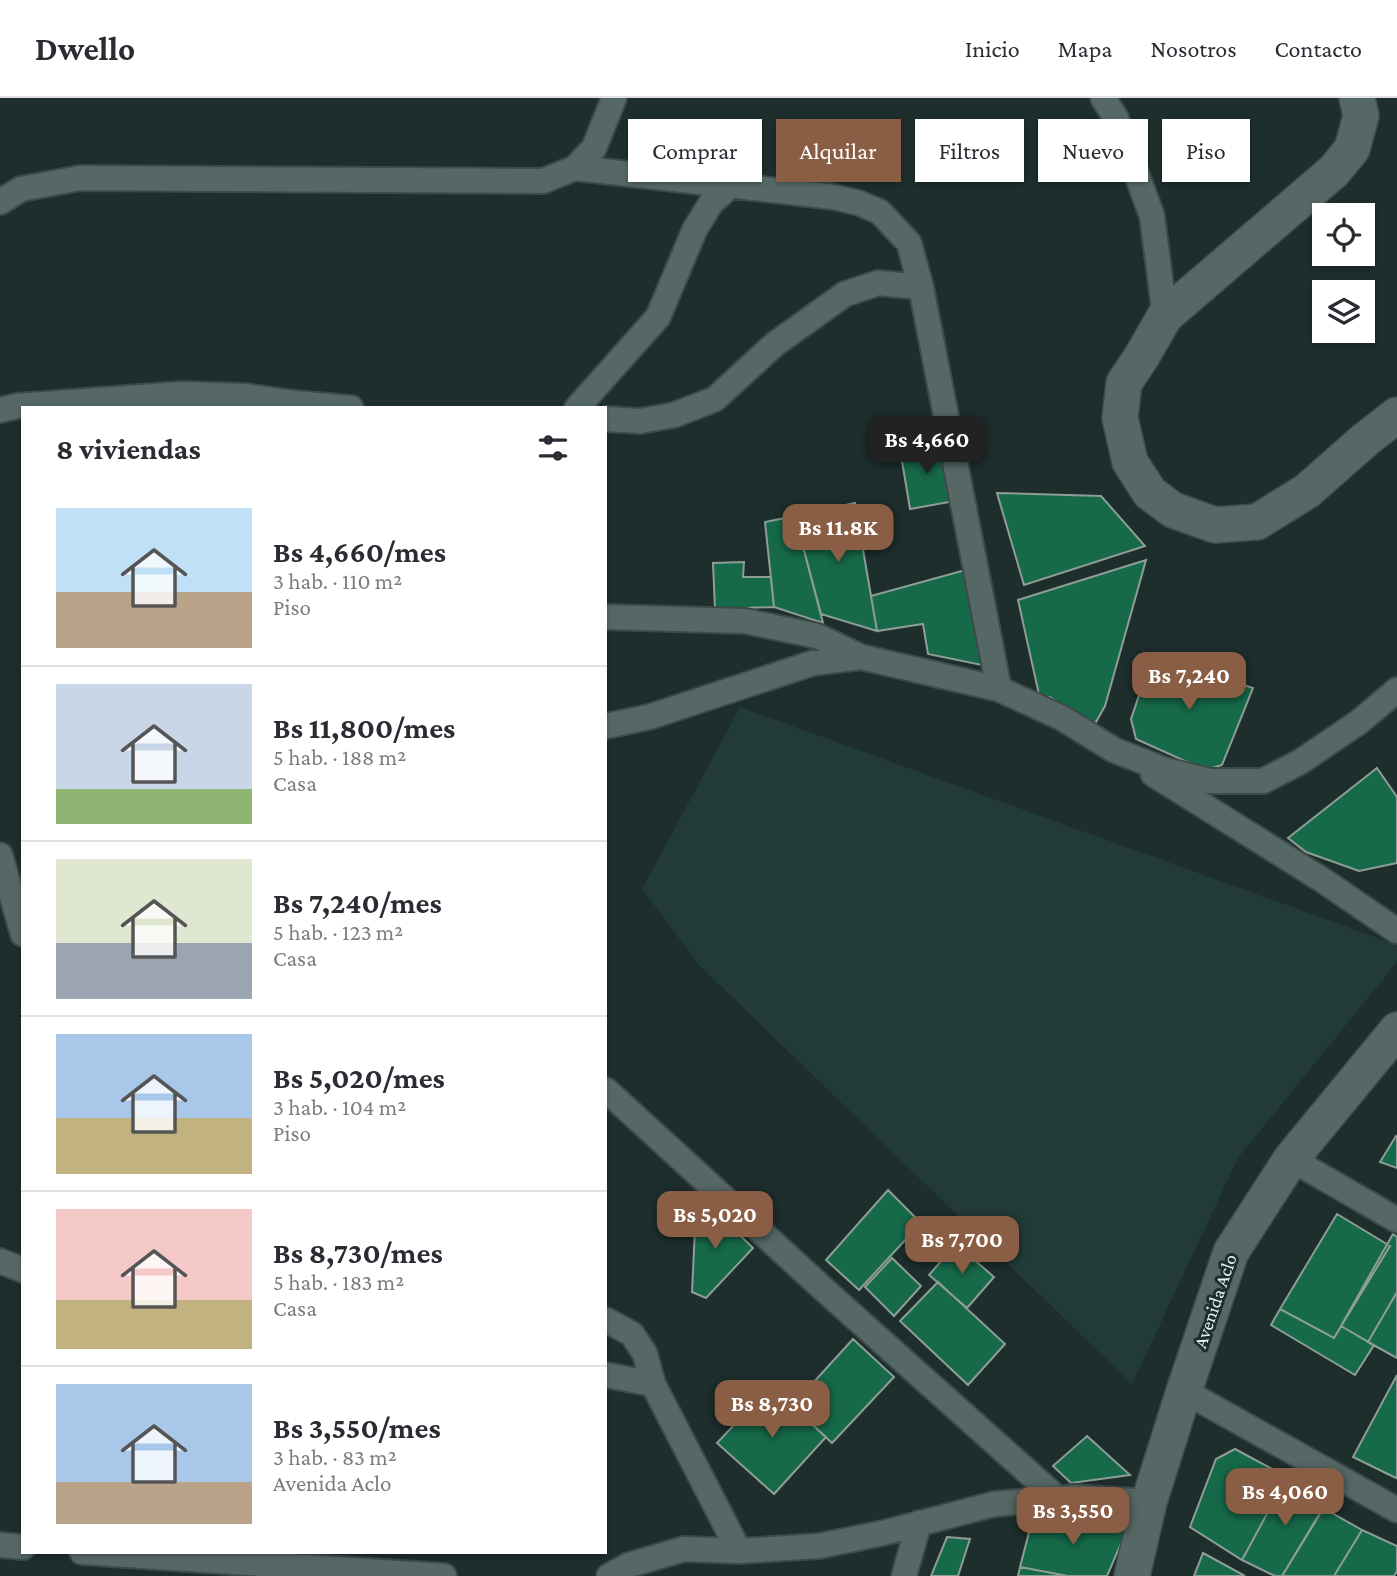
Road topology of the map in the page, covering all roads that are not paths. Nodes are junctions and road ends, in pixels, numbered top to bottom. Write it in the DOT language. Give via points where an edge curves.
graph roads {
  1 [pos="614,98"];
  2 [pos="1103,98"];
  3 [pos="1357,98"];
  4 [pos="575,168"];
  5 [pos="730,186"];
  6 [pos="0,202"];
  7 [pos="922,287"];
  8 [pos="1165,316"];
  9 [pos="328,406"];
  10 [pos="579,406"];
  11 [pos="0,410"];
  12 [pos="1397,415"];
  13 [pos="607,419"];
  14 [pos="607,617"];
  15 [pos="861,657"];
  16 [pos="999,689"];
  17 [pos="1397,690"];
  18 [pos="607,726"];
  19 [pos="1114,750"];
  20 [pos="0,855"];
  21 [pos="21,927"];
  22 [pos="1397,931"];
  23 [pos="1397,1030"];
  24 [pos="607,1091"];
  25 [pos="1291,1159"];
  26 [pos="1397,1220"];
  27 [pos="0,1261"];
  28 [pos="21,1269"];
  29 [pos="607,1321"];
  30 [pos="607,1375"];
  31 [pos="653,1384"];
  32 [pos="1184,1391"];
  33 [pos="1057,1498"];
  34 [pos="1149,1502"];
  35 [pos="1397,1510"];
  36 [pos="919,1523"];
  37 [pos="0,1545"];
  38 [pos="21,1547"];
  39 [pos="739,1551"];
  40 [pos="91,1554"];
  41 [pos="122,1561"];
  42 [pos="444,1576"];
  43 [pos="609,1576"];
  44 [pos="904,1576"];
  45 [pos="1132,1576"];
  1 -- 4 [label="street" via="594,148"];
  2 -- 8 [label="street" via="1116,118 1152,216"];
  3 -- 8 [label="street" via="1361,116 1352,149 1334,171"];
  4 -- 5 [label="street"];
  4 -- 6 [label="street" via="543,181 80,178 20,189"];
  5 -- 7 [label="street" via="834,197 880,212 909,243"];
  5 -- 10 [label="street" via="711,203 695,229 658,317"];
  7 -- 13 [label="street" via="878,283 845,294 775,344 715,399 674,415 640,421"];
  7 -- 16 [label="street"];
  8 -- 12 [label="street" via="1124,383 1120,418 1129,462 1150,493 1173,510 1215,526 1257,522 1307,491"];
  9 -- 11 [label="street" via="182,394"];
  14 -- 15 [label="street" via="746,621 817,636"];
  15 -- 16 [label="street"];
  15 -- 18 [label="street" via="813,663 649,717"];
  16 -- 19 [label="street" via="1062,718"];
  17 -- 19 [label="street" via="1349,729 1263,781 1210,781"];
  19 -- 22 [label="street"];
  20 -- 21 [label="street"];
  23 -- 25 [label="street, Avenida Aclo"];
  24 -- 33 [label="street"];
  25 -- 26 [label="street"];
  25 -- 32 [label="street, Avenida Aclo" via="1231,1252"];
  27 -- 28 [label="street"];
  29 -- 31 [label="street" via="632,1334 645,1354"];
  30 -- 31 [label="street"];
  31 -- 39 [label="street"];
  32 -- 34 [label="street, Avenida Aclo"];
  32 -- 35 [label="street"];
  33 -- 34 [label="street"];
  33 -- 36 [label="street" via="994,1503"];
  34 -- 45 [label="street, Avenida Aclo"];
  36 -- 39 [label="street" via="819,1546"];
  36 -- 44 [label="street"];
  37 -- 38 [label="street"];
  39 -- 43 [label="street" via="684,1549 629,1564"];
  40 -- 41 [label="street"];
  41 -- 42 [label="street"];
}
